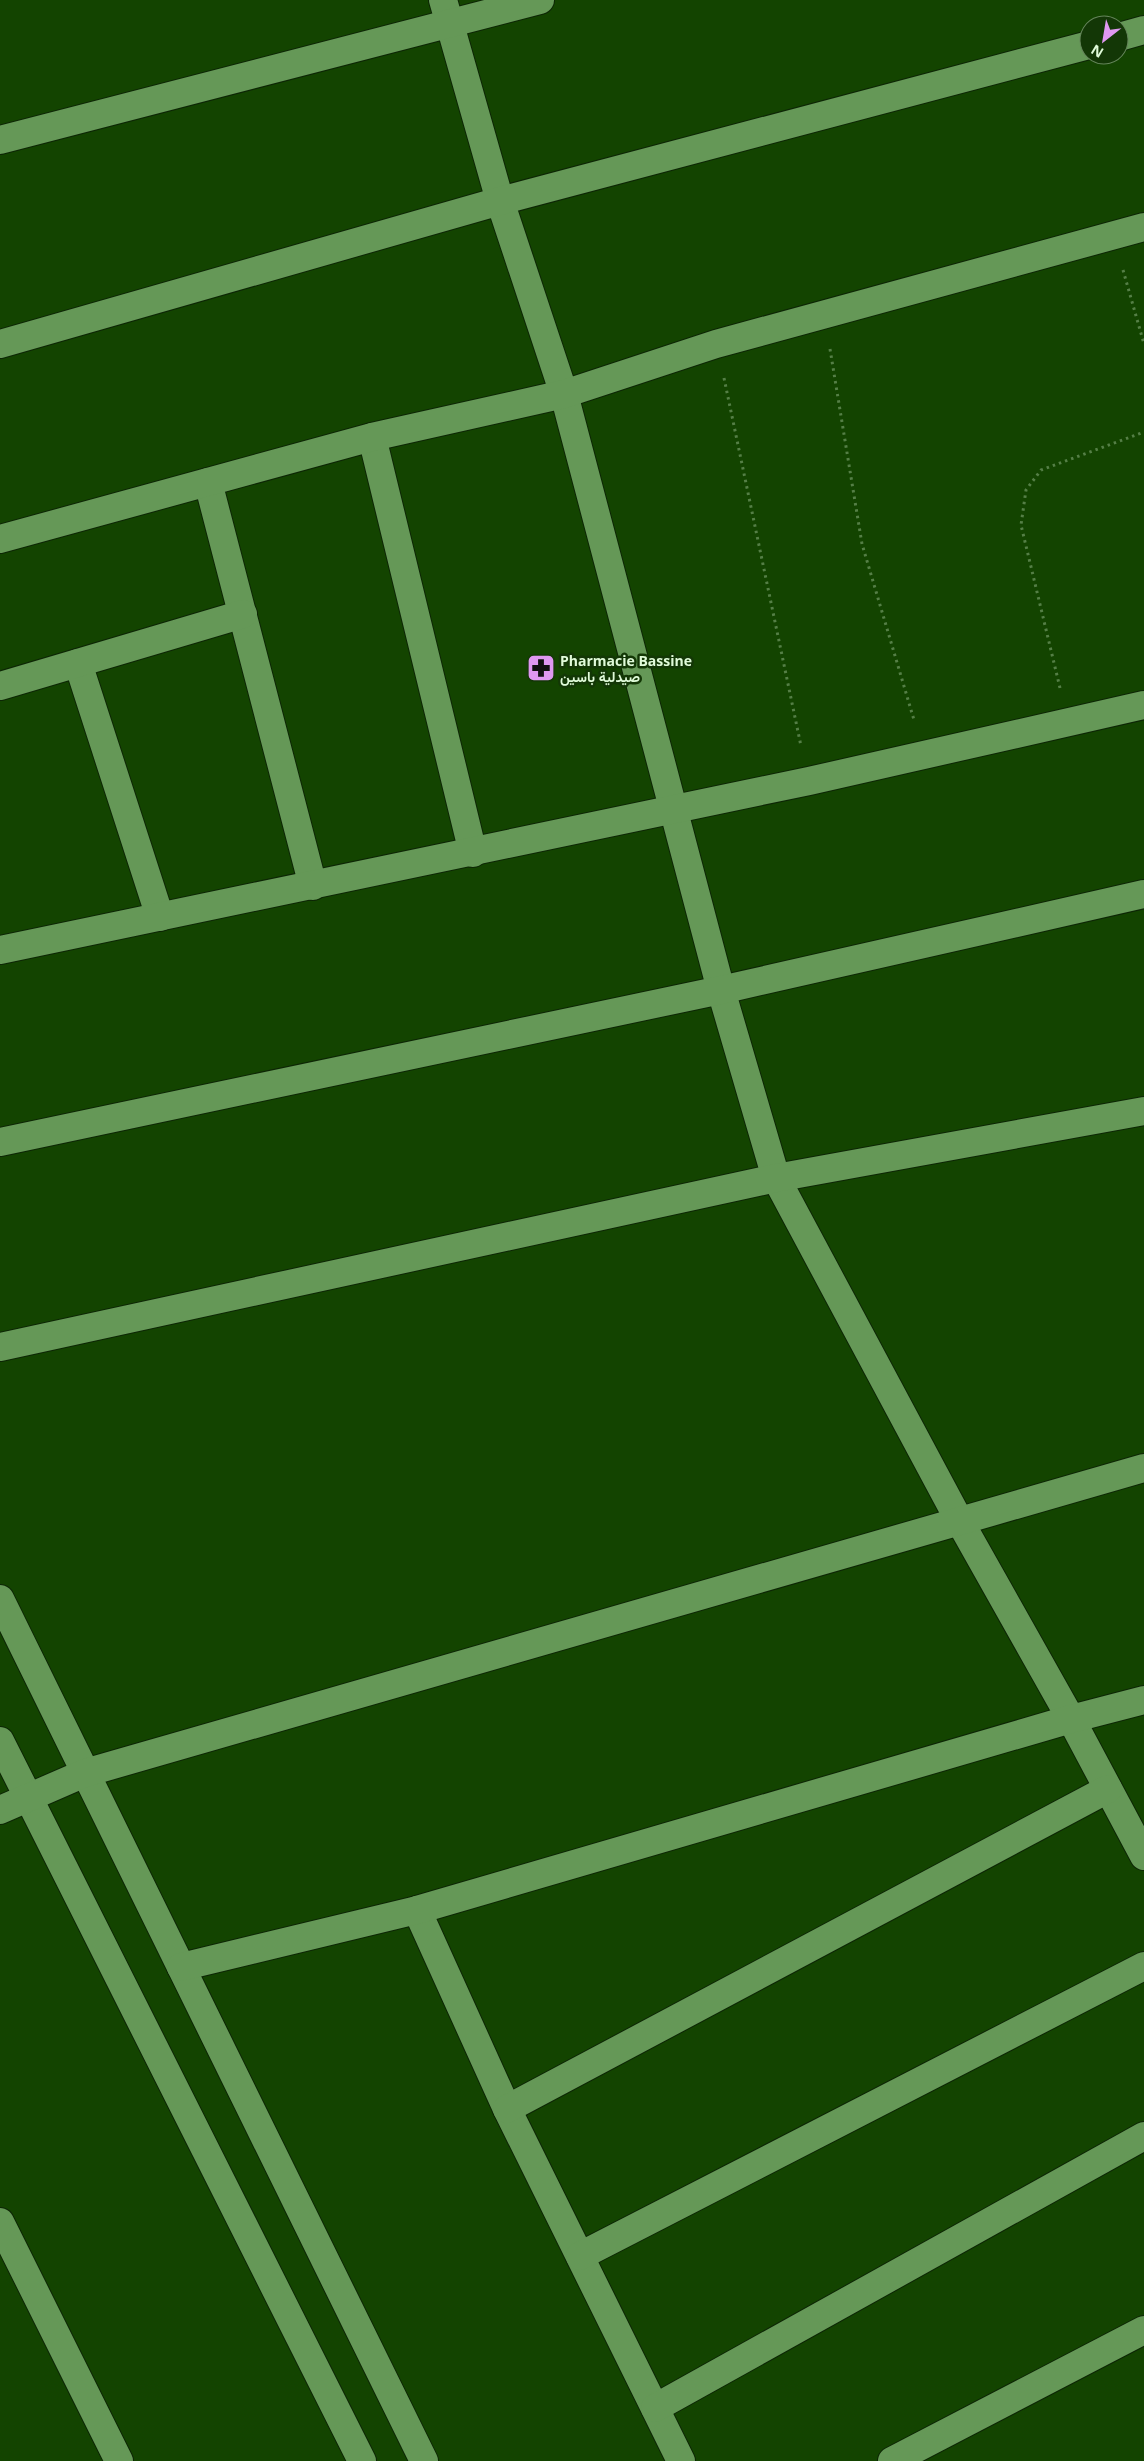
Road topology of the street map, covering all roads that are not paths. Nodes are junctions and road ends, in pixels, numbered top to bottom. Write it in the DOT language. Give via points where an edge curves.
graph roads {
  1 [pos="540,0"];
  2 [pos="445,12"];
  3 [pos="1144,30"];
  4 [pos="1129,34"];
  5 [pos="1079,48"];
  6 [pos="0,140"];
  7 [pos="500,200"];
  8 [pos="1144,227"];
  9 [pos="0,344"];
  10 [pos="564,394"];
  11 [pos="372,437"];
  12 [pos="208,482"];
  13 [pos="0,539"];
  14 [pos="243,614"];
  15 [pos="78,663"];
  16 [pos="0,686"];
  17 [pos="1144,705"];
  18 [pos="673,809"];
  19 [pos="472,853"];
  20 [pos="313,886"];
  21 [pos="1144,894"];
  22 [pos="160,917"];
  23 [pos="0,950"];
  24 [pos="720,990"];
  25 [pos="1144,1111"];
  26 [pos="0,1142"];
  27 [pos="776,1178"];
  28 [pos="0,1346"];
  29 [pos="1144,1468"];
  30 [pos="959,1520"];
  31 [pos="0,1599"];
  32 [pos="1144,1700"];
  33 [pos="1071,1719"];
  34 [pos="0,1740"];
  35 [pos="85,1774"];
  36 [pos="1108,1789"];
  37 [pos="29,1797"];
  38 [pos="0,1810"];
  39 [pos="1144,1856"];
  40 [pos="417,1910"];
  41 [pos="1144,1966"];
  42 [pos="181,1967"];
  43 [pos="507,2109"];
  44 [pos="1144,2136"];
  45 [pos="0,2222"];
  46 [pos="580,2256"];
  47 [pos="1144,2330"];
  48 [pos="655,2408"];
  49 [pos="120,2461"];
  50 [pos="362,2461"];
  51 [pos="424,2461"];
  52 [pos="681,2461"];
  53 [pos="892,2461"];
  1 -- 2 [label="street"];
  2 -- 6 [label="street"];
  2 -- 7 [label="street"];
  3 -- 4 [label="street"];
  5 -- 7 [label="street"];
  7 -- 9 [label="street"];
  7 -- 10 [label="street"];
  8 -- 10 [label="street" via="716,344"];
  10 -- 11 [label="street"];
  10 -- 18 [label="street"];
  11 -- 12 [label="street"];
  11 -- 19 [label="street"];
  12 -- 13 [label="street"];
  12 -- 14 [label="street"];
  14 -- 15 [label="street"];
  14 -- 20 [label="street"];
  15 -- 16 [label="street"];
  15 -- 22 [label="street"];
  17 -- 18 [label="street"];
  18 -- 19 [label="street"];
  18 -- 24 [label="street"];
  19 -- 20 [label="street"];
  20 -- 22 [label="street"];
  21 -- 24 [label="street"];
  22 -- 23 [label="street"];
  24 -- 26 [label="street"];
  24 -- 27 [label="street"];
  25 -- 27 [label="street"];
  27 -- 28 [label="street"];
  27 -- 30 [label="street"];
  29 -- 30 [label="street"];
  30 -- 33 [label="street"];
  30 -- 35 [label="street"];
  31 -- 35 [label="street"];
  32 -- 33 [label="street"];
  33 -- 36 [label="street"];
  33 -- 40 [label="street"];
  34 -- 37 [label="street"];
  35 -- 37 [label="street"];
  35 -- 42 [label="street"];
  36 -- 39 [label="street"];
  36 -- 43 [label="street"];
  37 -- 38 [label="street"];
  37 -- 50 [label="street"];
  40 -- 42 [label="street"];
  40 -- 43 [label="street"];
  41 -- 46 [label="street"];
  42 -- 51 [label="street"];
  43 -- 46 [label="street"];
  44 -- 48 [label="street"];
  45 -- 49 [label="street"];
  46 -- 48 [label="street"];
  47 -- 53 [label="street"];
  48 -- 52 [label="street"];
}
